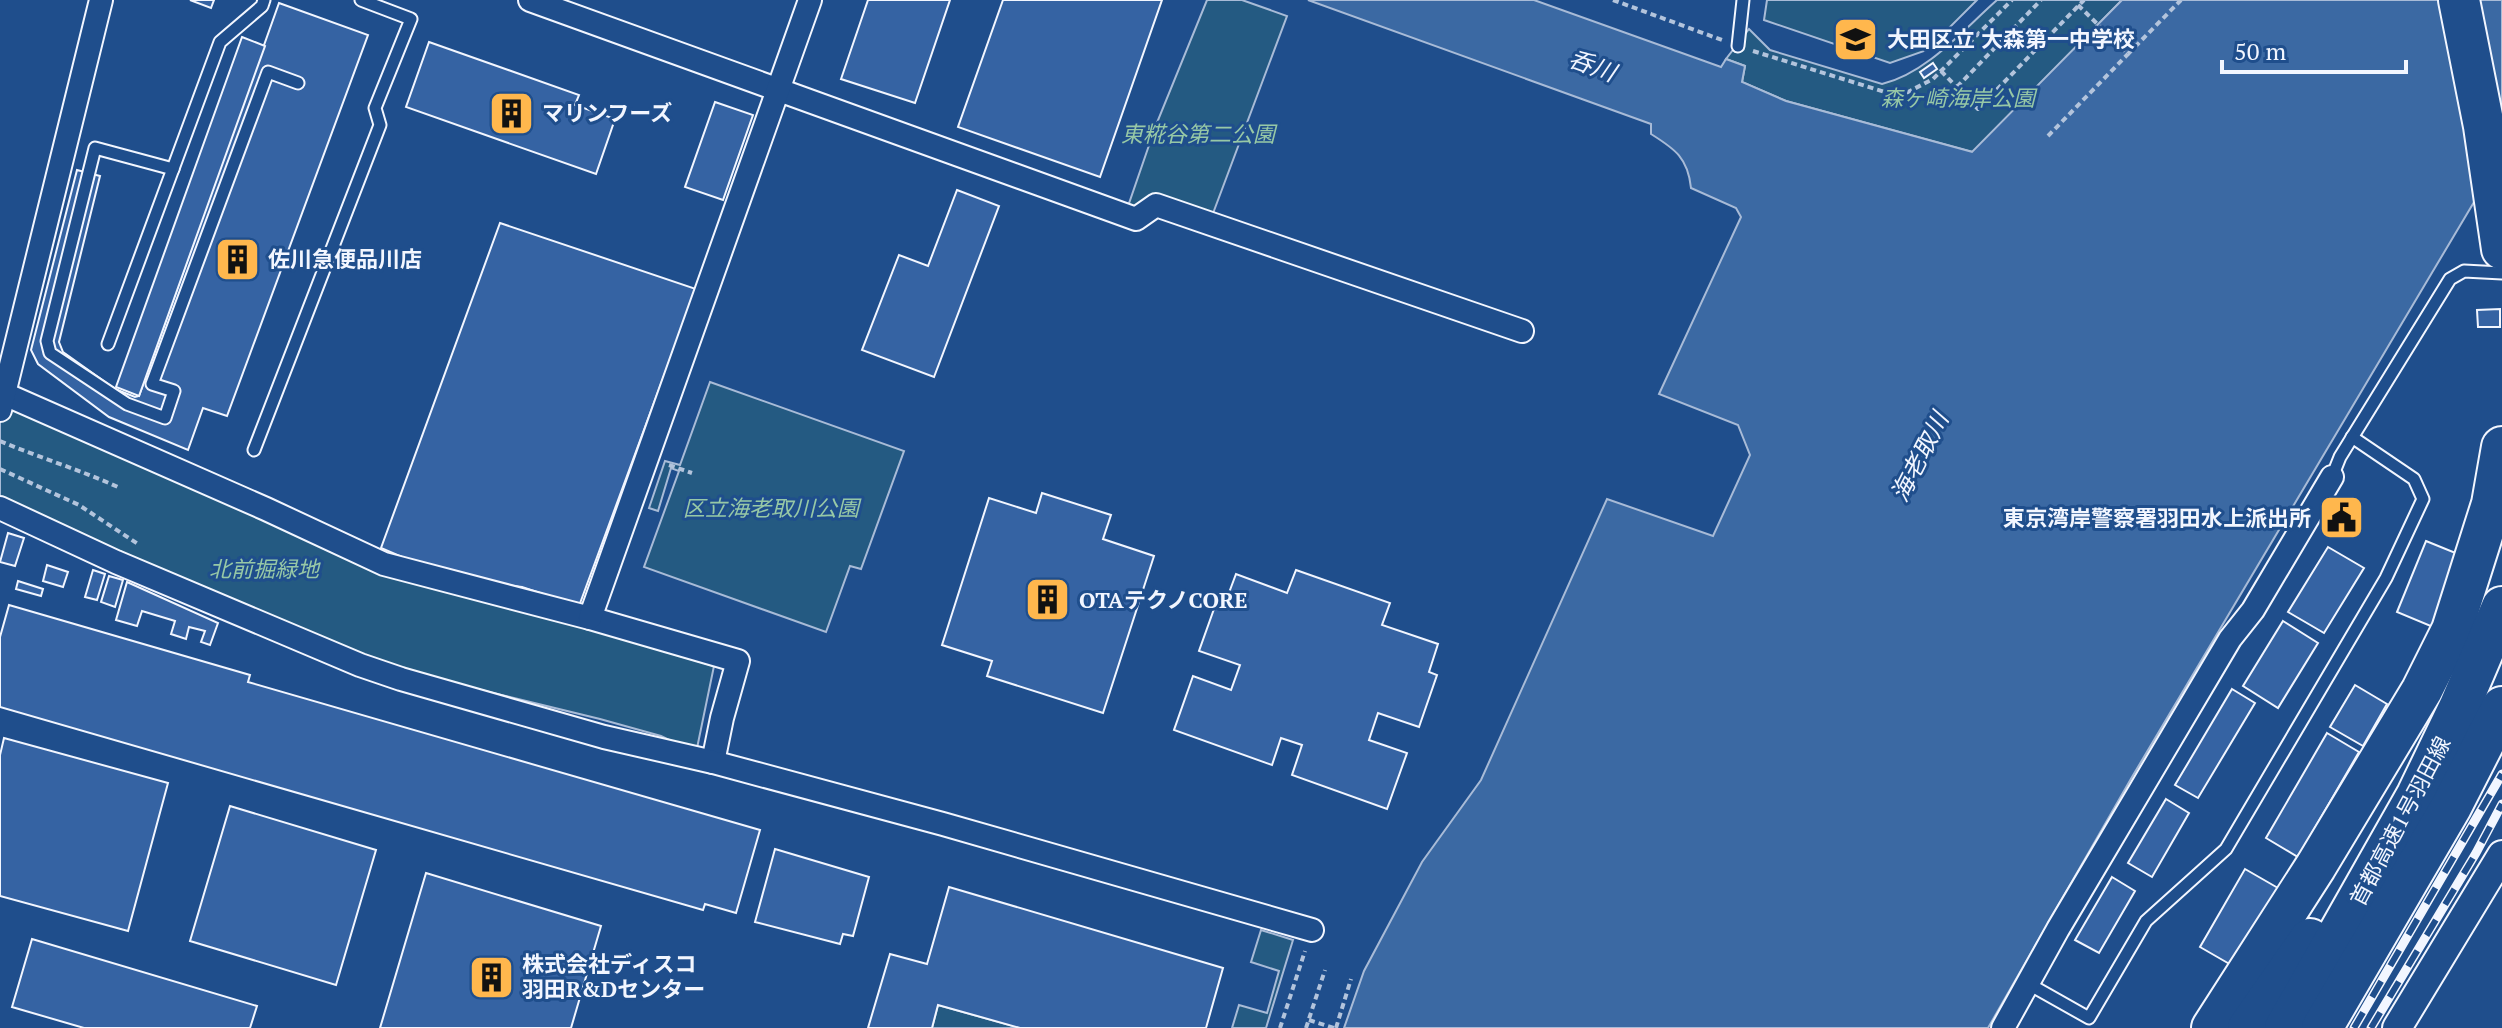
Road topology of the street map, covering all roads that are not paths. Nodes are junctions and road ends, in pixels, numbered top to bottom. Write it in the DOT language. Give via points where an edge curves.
graph roads {
  1 [pos="101,0"];
  2 [pos="264,0"];
  3 [pos="361,0"];
  4 [pos="530,0"];
  5 [pos="810,0"];
  6 [pos="1743,0"];
  7 [pos="2459,0"];
  8 [pos="1738,46"];
  9 [pos="298,83"];
  10 [pos="778,92"];
  11 [pos="173,169"];
  12 [pos="2502,249"];
  13 [pos="2502,273"];
  14 [pos="1522,331"];
  15 [pos="108,344"];
  16 [pos="1,399"];
  17 [pos="2352,437"];
  18 [pos="2502,447"];
  19 [pos="254,450"];
  20 [pos="2332,477"];
  21 [pos="0,508"];
  22 [pos="2502,607"];
  23 [pos="590,618"];
  24 [pos="2502,707"];
  25 [pos="2459,708"];
  26 [pos="715,753"];
  27 [pos="2502,855"];
  28 [pos="1312,930"];
  29 [pos="2027,983"];
  30 [pos="2242,1010"];
  31 [pos="2089,1023"];
  32 [pos="2003,1028"];
  33 [pos="2212,1028"];
  34 [pos="2285,1028"];
  35 [pos="2322,1028"];
  36 [pos="2397,1028"];
  1 -- 16 [label="street"];
  2 -- 11 [label="lane" via="220,42"];
  3 -- 19 [label="lane" via="411,19 375,108 380,125"];
  4 -- 10 [label="street"];
  5 -- 10 [label="street"];
  6 -- 8 [label="lane"];
  7 -- 12 [label="highway"];
  9 -- 11 [label="lane" via="268,72 152,384 174,391 165,418 127,404 50,353 47,341 95,148"];
  10 -- 14 [label="street" via="1136,219 1156,205"];
  10 -- 23 [label="street"];
  11 -- 15 [label="lane"];
  13 -- 17 [label="lane" via="2464,271 2450,279"];
  16 -- 23 [label="street" via="384,564"];
  17 -- 20 [label="lane"];
  17 -- 31 [label="lane" via="2414,479 2423,499 2386,578 2226,849 2146,921"];
  18 -- 30 [label="highway" via="2492,504 2452,630"];
  20 -- 29 [label="street"];
  21 -- 26 [label="street" via="360,665 604,737"];
  22 -- 25 [label="highway, 首都高速1号羽田線"];
  23 -- 26 [label="street" via="738,661"];
  24 -- 35 [label="highway, 首都高速1号羽田線" via="2451,807"];
  25 -- 30 [label="highway" via="2342,892"];
  25 -- 34 [label="highway, 首都高速1号羽田線" via="2417,795"];
  26 -- 28 [label="street"];
  27 -- 36 [label="street"];
  29 -- 31 [label="lane"];
  29 -- 32 [label="street"];
  30 -- 33 [label="highway"];
}
